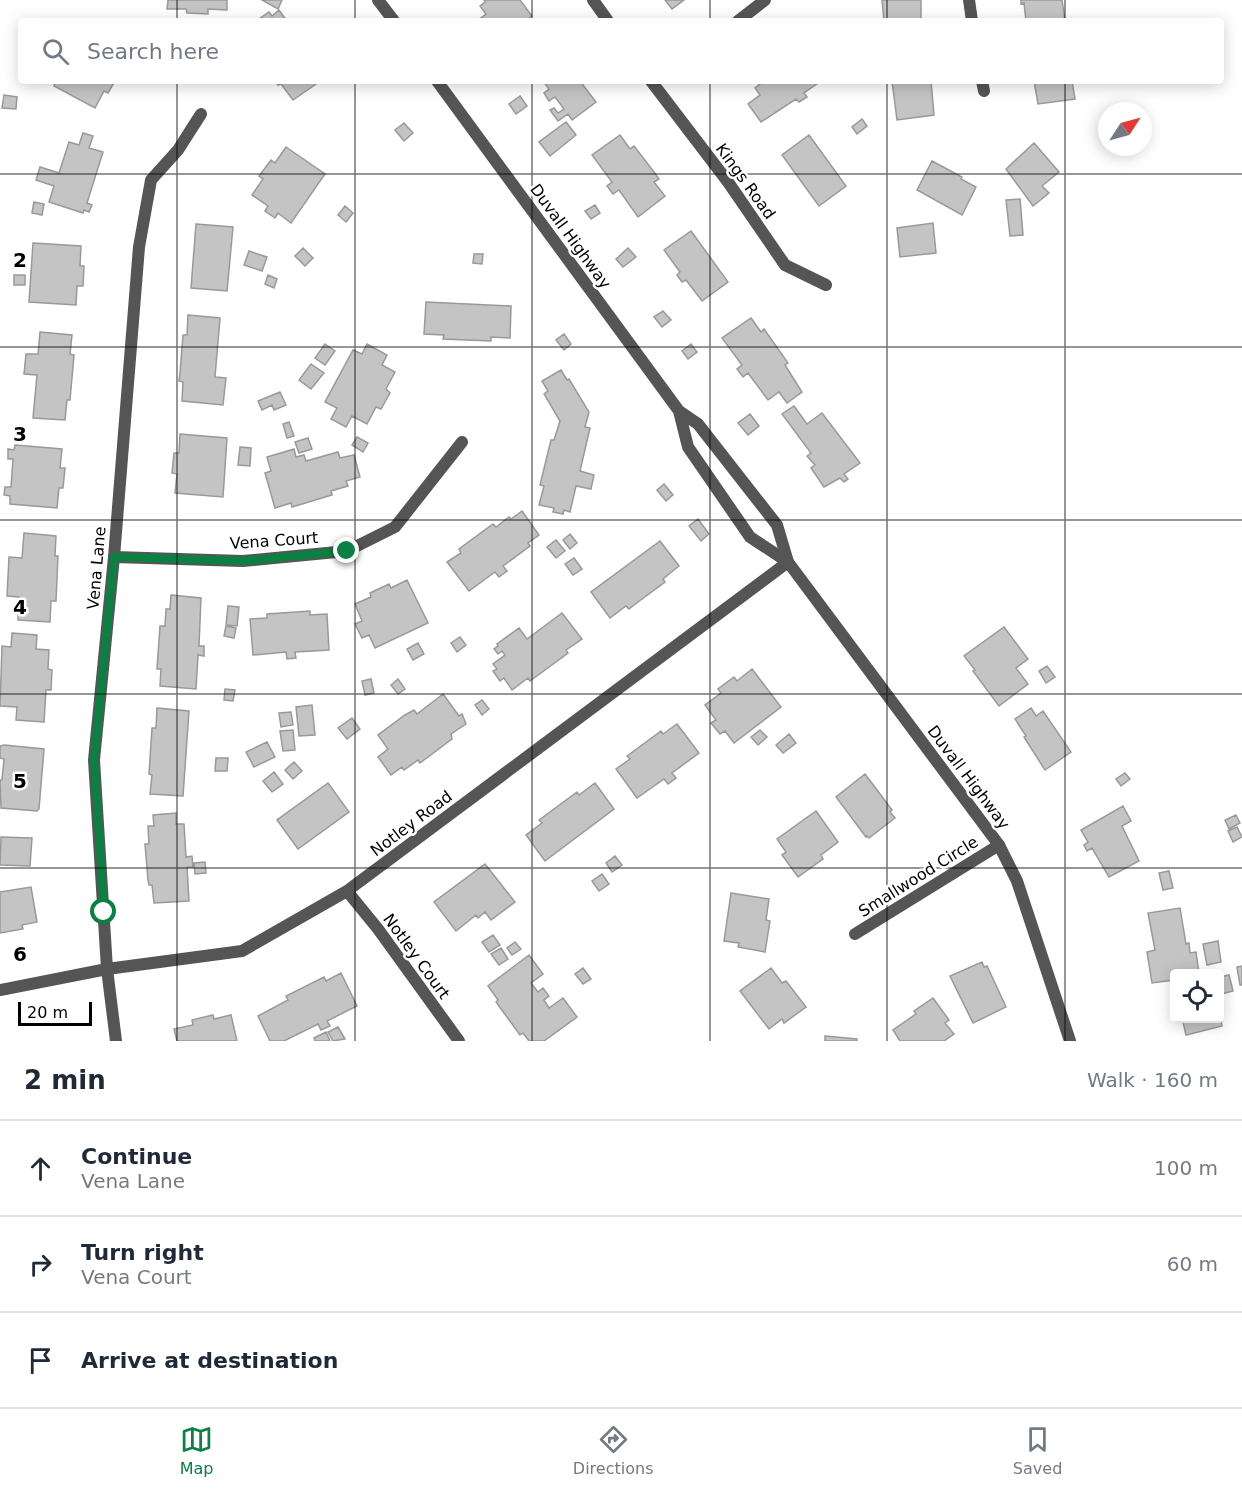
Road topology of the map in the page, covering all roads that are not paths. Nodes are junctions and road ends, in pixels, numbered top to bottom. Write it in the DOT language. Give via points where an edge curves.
graph roads {
  1 [pos="378,0"];
  2 [pos="593,0"];
  3 [pos="765,0"];
  4 [pos="969,0"];
  5 [pos="392,18"];
  6 [pos="606,18"];
  7 [pos="742,18"];
  8 [pos="972,18"];
  9 [pos="439,84"];
  10 [pos="657,84"];
  11 [pos="201,114"];
  12 [pos="826,285"];
  13 [pos="679,411"];
  14 [pos="462,442"];
  15 [pos="114,557"];
  16 [pos="788,562"];
  17 [pos="999,845"];
  18 [pos="347,891"];
  19 [pos="855,934"];
  20 [pos="107,969"];
  21 [pos="0,990"];
  22 [pos="116,1041"];
  23 [pos="459,1041"];
  24 [pos="1070,1041"];
  1 -- 5 [label="street"];
  2 -- 6 [label="street"];
  3 -- 7 [label="street"];
  4 -- 8 [label="street"];
  9 -- 13 [label="street, Duvall Highway"];
  10 -- 12 [label="street, Kings Road" via="785,265"];
  11 -- 15 [label="street, Vena Lane" via="152,180 150,190 139,247"];
  13 -- 16 [label="street, Duvall Highway" via="698,424 777,525"];
  13 -- 16 [label="street, Duvall Highway" via="688,447 750,537"];
  14 -- 15 [label="street, Vena Court" via="395,527 347,551 243,561"];
  15 -- 20 [label="street, Vena Lane" via="94,760"];
  16 -- 17 [label="street, Duvall Highway"];
  16 -- 18 [label="street, Notley Road"];
  17 -- 19 [label="street, Smallwood Circle"];
  17 -- 24 [label="street, Duvall Highway" via="1017,881"];
  18 -- 20 [label="street, Notley Road" via="242,951"];
  18 -- 23 [label="street, Notley Court"];
  20 -- 21 [label="street, Notley Road"];
  20 -- 22 [label="street, Vena Lane"];
}
